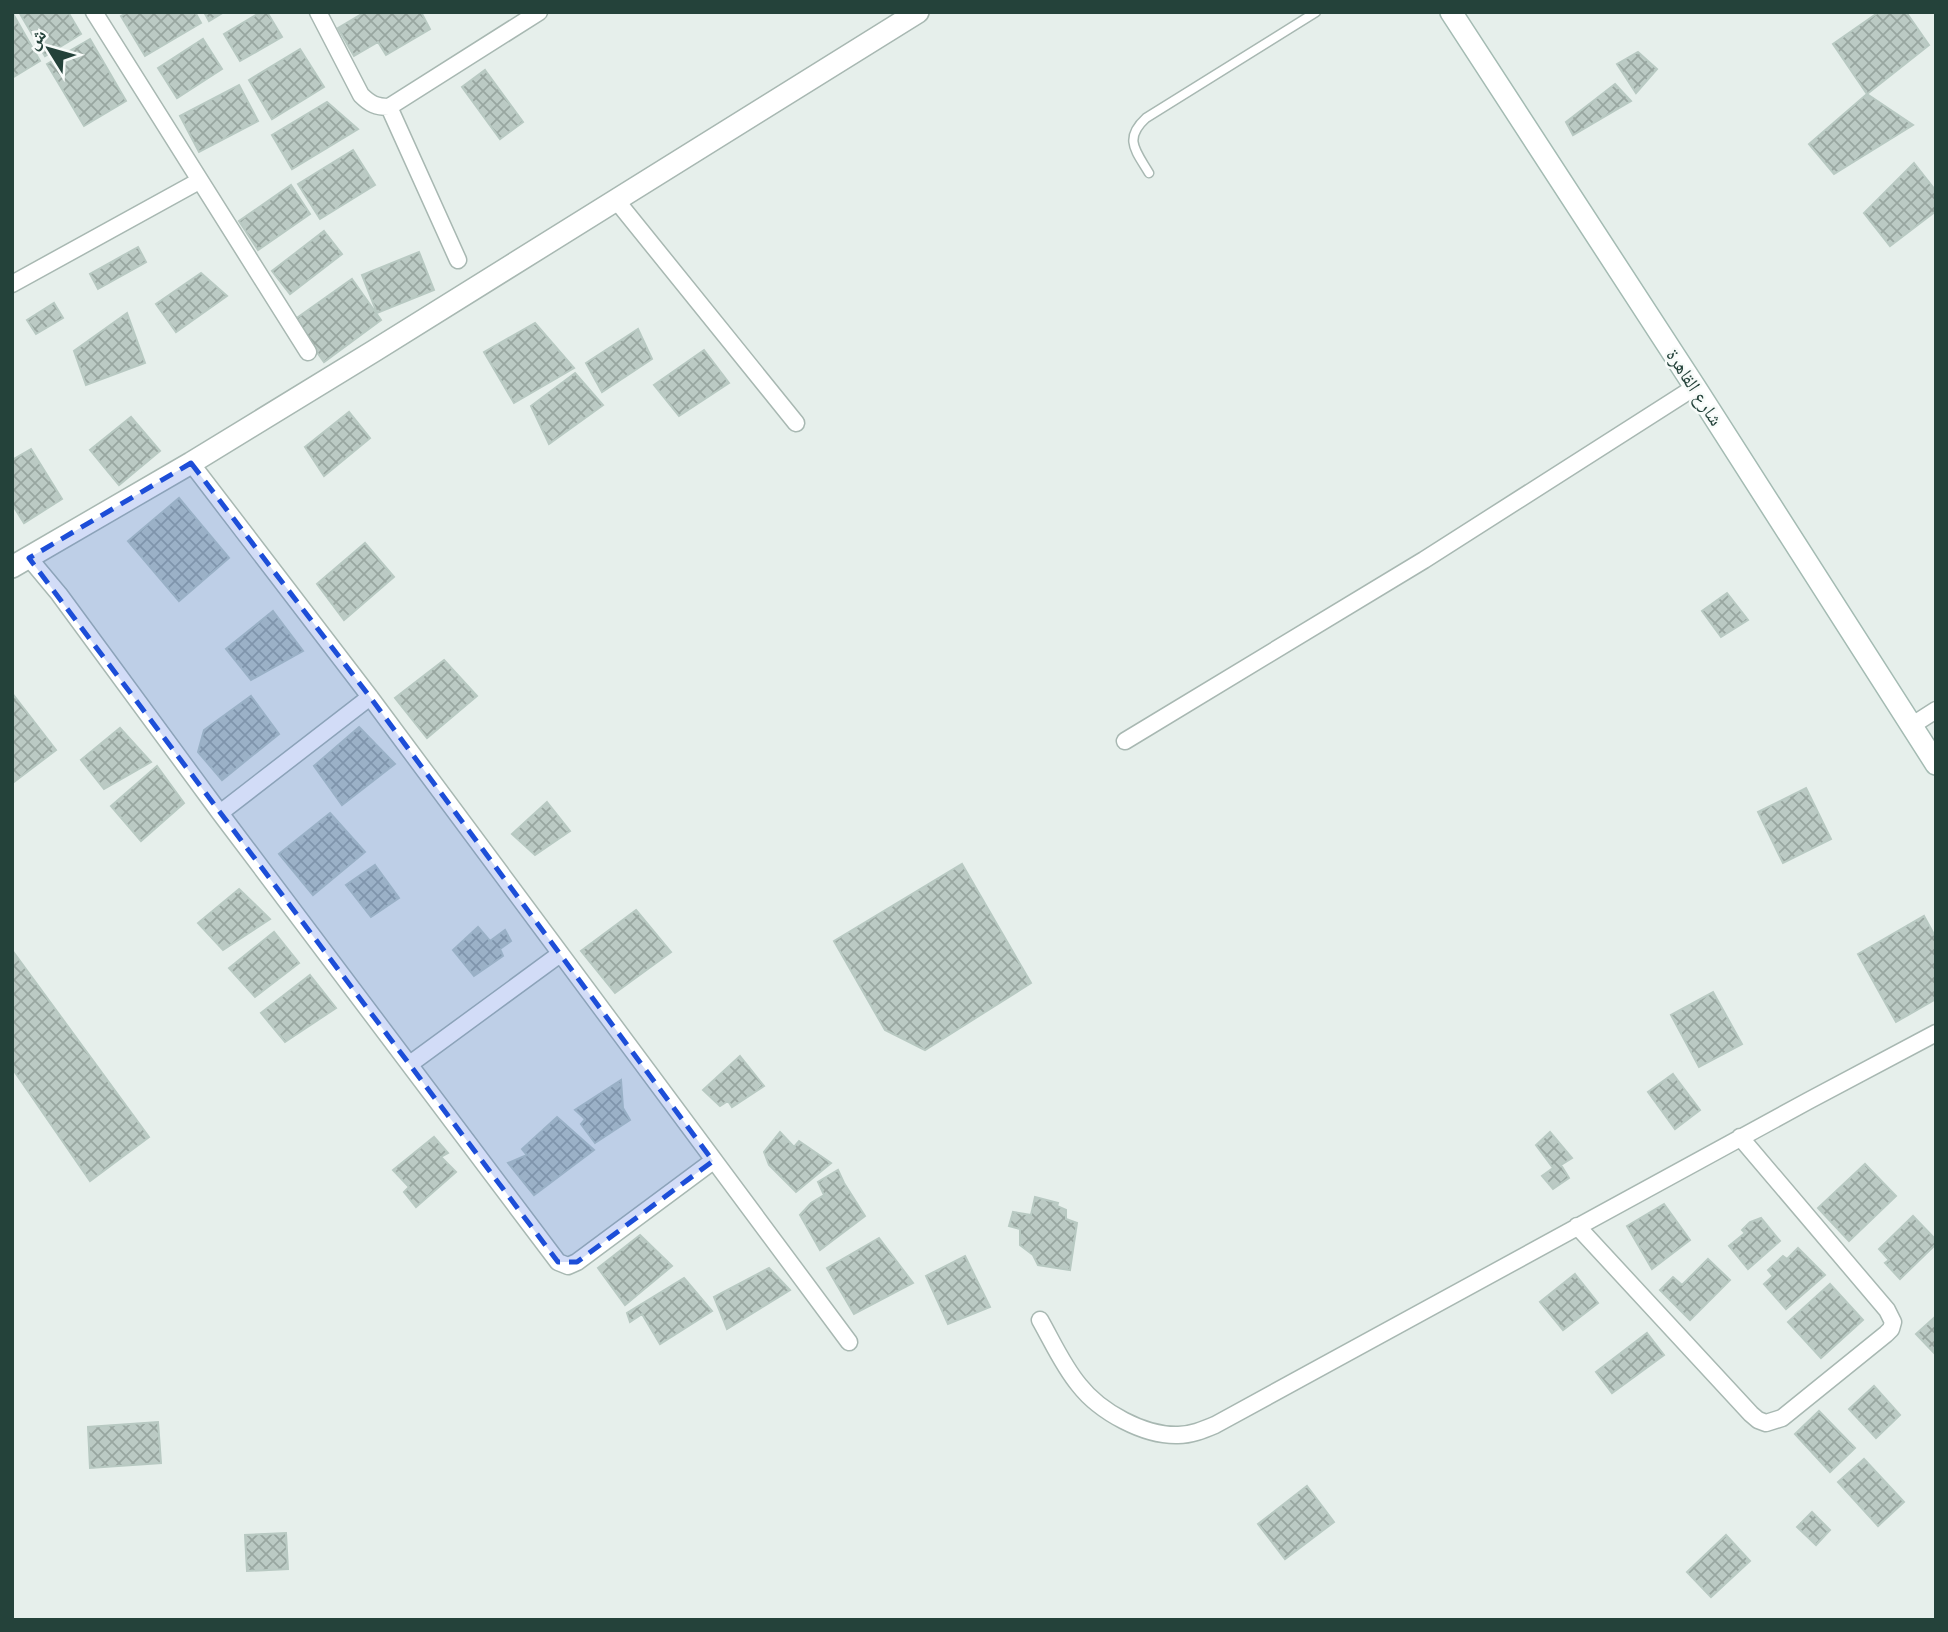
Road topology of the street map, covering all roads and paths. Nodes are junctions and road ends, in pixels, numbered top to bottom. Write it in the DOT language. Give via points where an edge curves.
graph roads {
  1 [pos="318,12"];
  2 [pos="539,12"];
  3 [pos="918,12"];
  4 [pos="1316,12"];
  5 [pos="1451,12"];
  6 [pos="95,13"];
  7 [pos="389,107"];
  8 [pos="1149,173"];
  9 [pos="199,181"];
  10 [pos="616,200"];
  11 [pos="458,260"];
  12 [pos="12,284"];
  13 [pos="308,352"];
  14 [pos="1695,387"];
  15 [pos="796,423"];
  16 [pos="191,463"];
  17 [pos="20,562"];
  18 [pos="370,697"];
  19 [pos="1936,710"];
  20 [pos="1911,726"];
  21 [pos="1125,741"];
  22 [pos="1936,764"];
  23 [pos="220,813"];
  24 [pos="560,954"];
  25 [pos="1936,1033"];
  26 [pos="410,1064"];
  27 [pos="1740,1138"];
  28 [pos="713,1161"];
  29 [pos="1577,1226"];
  30 [pos="1040,1320"];
  31 [pos="849,1342"];
  1 -- 7 [label="street" via="362,95 378,107"];
  2 -- 7 [label="street"];
  3 -- 10 [label="street"];
  4 -- 8 [label="lane" via="1146,118 1132,140"];
  5 -- 14 [label="street, شارع القاهرة"];
  6 -- 9 [label="street"];
  7 -- 11 [label="street"];
  9 -- 12 [label="street"];
  9 -- 13 [label="street"];
  10 -- 15 [label="street"];
  10 -- 16 [label="street"];
  14 -- 20 [label="street, شارع القاهرة"];
  14 -- 21 [label="street"];
  16 -- 17 [label="street"];
  16 -- 18 [label="street"];
  17 -- 23 [label="street" via="59,594"];
  18 -- 23 [label="street"];
  18 -- 24 [label="street"];
  19 -- 20 [label="street"];
  20 -- 22 [label="street, شارع القاهرة"];
  23 -- 26 [label="street"];
  24 -- 26 [label="street"];
  24 -- 28 [label="street"];
  25 -- 27 [label="street"];
  26 -- 28 [label="street" via="563,1265 577,1262"];
  27 -- 29 [label="street"];
  27 -- 29 [label="street" via="1893,1322 1886,1334 1782,1418 1766,1423 1751,1414"];
  28 -- 31 [label="street"];
  29 -- 30 [label="street" via="1215,1425 1187,1434 1141,1428 1100,1405 1078,1384"];
}
